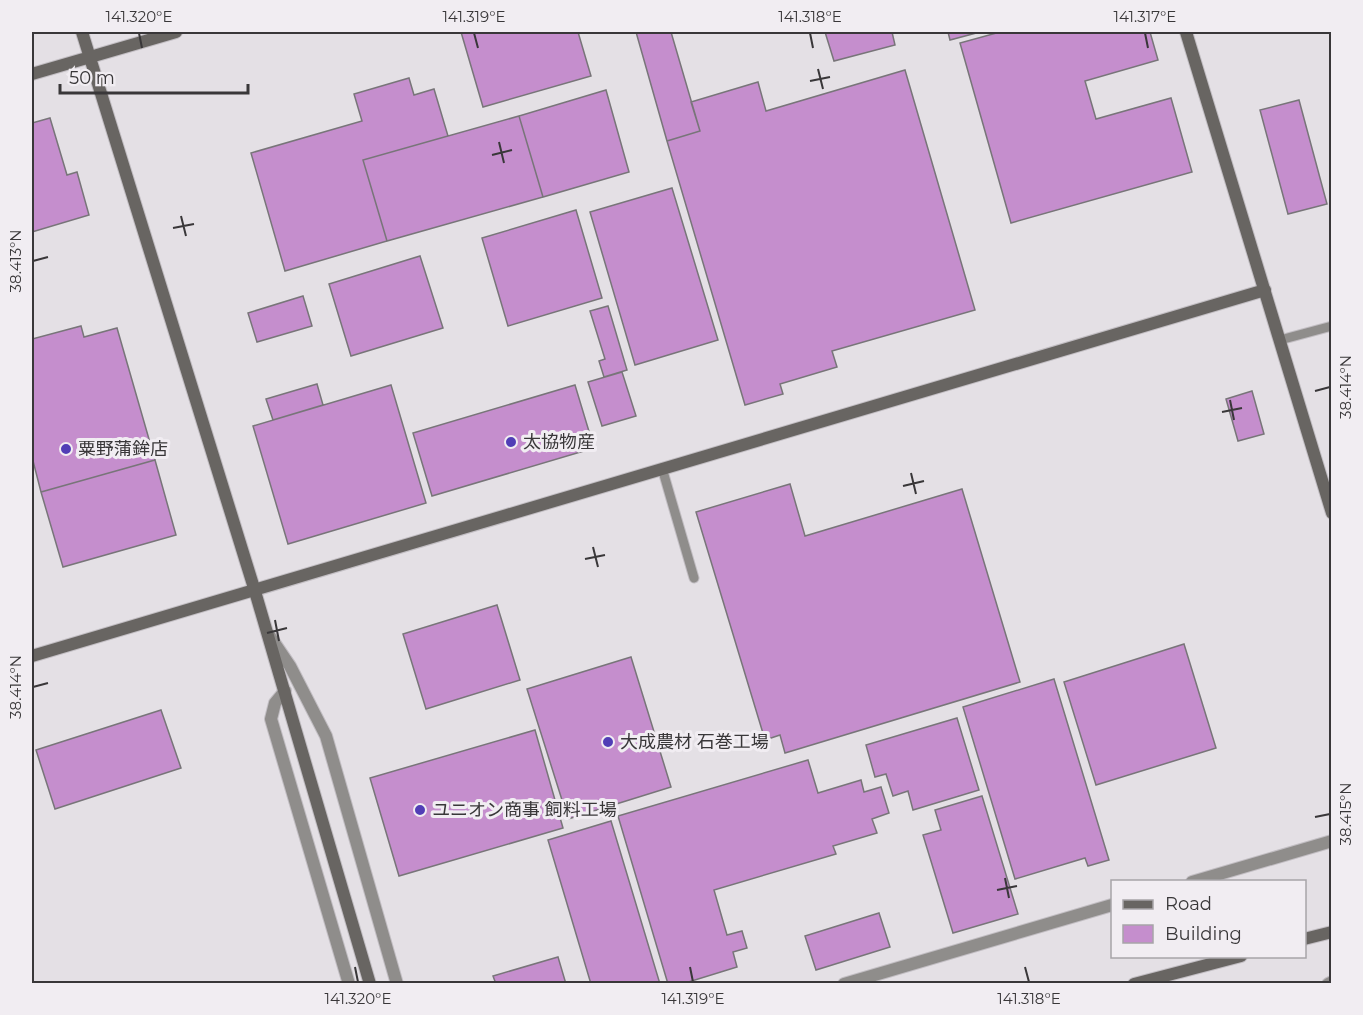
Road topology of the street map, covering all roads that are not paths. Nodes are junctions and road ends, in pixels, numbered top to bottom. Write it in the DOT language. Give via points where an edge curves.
graph roads {
  1 [pos="82,32"];
  2 [pos="176,32"];
  3 [pos="1186,32"];
  4 [pos="90,57"];
  5 [pos="32,74"];
  6 [pos="1264,290"];
  7 [pos="1332,326"];
  8 [pos="1280,340"];
  9 [pos="662,468"];
  10 [pos="1332,513"];
  11 [pos="694,578"];
  12 [pos="254,588"];
  13 [pos="267,632"];
  14 [pos="32,656"];
  15 [pos="285,690"];
  16 [pos="1332,841"];
  17 [pos="1199,880"];
  18 [pos="1111,906"];
  19 [pos="1332,932"];
  20 [pos="1306,939"];
  21 [pos="1237,958"];
  22 [pos="349,984"];
  23 [pos="370,984"];
  24 [pos="397,984"];
  25 [pos="844,984"];
  26 [pos="1134,984"];
  1 -- 4 [label="street"];
  2 -- 4 [label="street"];
  3 -- 6 [label="street"];
  4 -- 5 [label="street"];
  4 -- 12 [label="street"];
  6 -- 8 [label="street"];
  6 -- 9 [label="street"];
  7 -- 8 [label="lane"];
  8 -- 10 [label="street"];
  9 -- 11 [label="lane"];
  9 -- 12 [label="street"];
  12 -- 13 [label="street"];
  12 -- 14 [label="street"];
  13 -- 15 [label="street"];
  13 -- 24 [label="street" via="290,666 326,736"];
  15 -- 22 [label="street" via="271,719"];
  15 -- 23 [label="street"];
  16 -- 17 [label="street"];
  18 -- 25 [label="street"];
  19 -- 20 [label="street"];
  21 -- 26 [label="street"];
}
